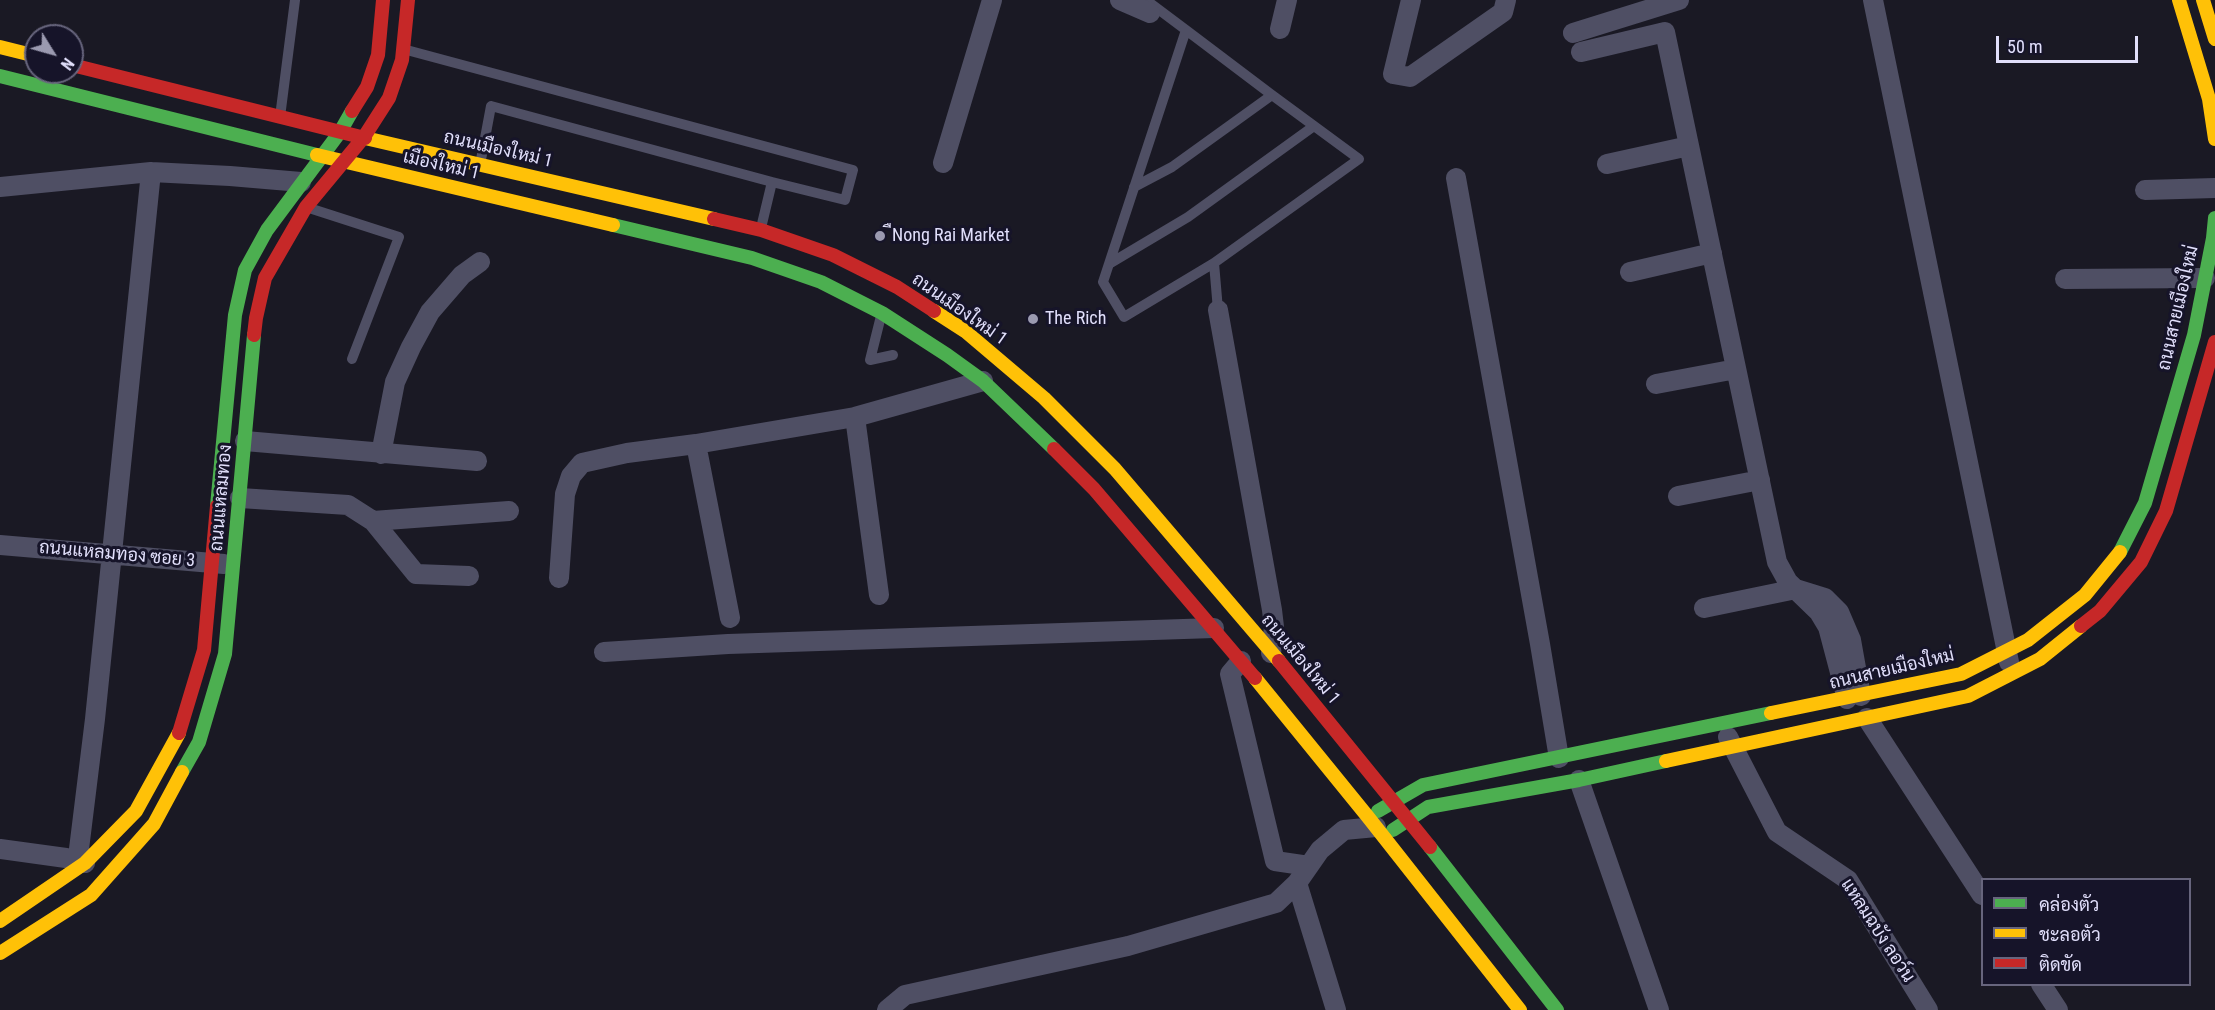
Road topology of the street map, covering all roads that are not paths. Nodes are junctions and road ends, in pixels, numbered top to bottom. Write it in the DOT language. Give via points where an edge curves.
graph roads {
  1 [pos="295,0"];
  2 [pos="383,0"];
  3 [pos="408,0"];
  4 [pos="992,0"];
  5 [pos="1120,0"];
  6 [pos="1287,0"];
  7 [pos="1411,0"];
  8 [pos="1506,0"];
  9 [pos="1679,0"];
  10 [pos="1873,0"];
  11 [pos="2179,0"];
  12 [pos="2203,0"];
  13 [pos="1148,7"];
  14 [pos="1280,29"];
  15 [pos="1186,30"];
  16 [pos="1572,33"];
  17 [pos="2215,39"];
  18 [pos="0,47"];
  19 [pos="403,49"];
  20 [pos="1581,52"];
  21 [pos="24,53"];
  22 [pos="84,68"];
  23 [pos="0,76"];
  24 [pos="1272,95"];
  25 [pos="280,117"];
  26 [pos="1314,126"];
  27 [pos="340,132"];
  28 [pos="364,137"];
  29 [pos="2215,139"];
  30 [pos="1689,146"];
  31 [pos="320,156"];
  32 [pos="344,162"];
  33 [pos="943,163"];
  34 [pos="1607,164"];
  35 [pos="151,172"];
  36 [pos="476,178"];
  37 [pos="1456,178"];
  38 [pos="301,182"];
  39 [pos="772,182"];
  40 [pos="0,187"];
  41 [pos="1134,187"];
  42 [pos="2215,188"];
  43 [pos="2145,190"];
  44 [pos="306,207"];
  45 [pos="2215,218"];
  46 [pos="761,230"];
  47 [pos="1712,253"];
  48 [pos="480,262"];
  49 [pos="1214,263"];
  50 [pos="1109,264"];
  51 [pos="1630,272"];
  52 [pos="2205,278"];
  53 [pos="2065,279"];
  54 [pos="1218,310"];
  55 [pos="882,313"];
  56 [pos="2215,342"];
  57 [pos="893,355"];
  58 [pos="352,359"];
  59 [pos="1736,369"];
  60 [pos="982,381"];
  61 [pos="1656,384"];
  62 [pos="855,417"];
  63 [pos="245,441"];
  64 [pos="696,444"];
  65 [pos="381,454"];
  66 [pos="477,461"];
  67 [pos="1760,480"];
  68 [pos="1678,496"];
  69 [pos="240,498"];
  70 [pos="509,511"];
  71 [pos="373,521"];
  72 [pos="0,545"];
  73 [pos="111,555"];
  74 [pos="212,564"];
  75 [pos="233,565"];
  76 [pos="469,576"];
  77 [pos="559,578"];
  78 [pos="1796,589"];
  79 [pos="879,595"];
  80 [pos="1704,608"];
  81 [pos="730,618"];
  82 [pos="1214,628"];
  83 [pos="2006,651"];
  84 [pos="604,652"];
  85 [pos="1271,653"];
  86 [pos="1241,661"];
  87 [pos="2012,673"];
  88 [pos="1854,698"];
  89 [pos="1868,718"];
  90 [pos="1729,724"];
  91 [pos="1739,745"];
  92 [pos="1559,758"];
  93 [pos="1579,780"];
  94 [pos="1393,801"];
  95 [pos="1407,819"];
  96 [pos="1376,827"];
  97 [pos="0,849"];
  98 [pos="85,863"];
  99 [pos="1309,866"];
  100 [pos="1297,883"];
  101 [pos="1981,892"];
  102 [pos="0,921"];
  103 [pos="0,953"];
  104 [pos="2042,986"];
  105 [pos="887,1010"];
  106 [pos="1336,1010"];
  107 [pos="1520,1010"];
  108 [pos="1557,1010"];
  109 [pos="1659,1010"];
  110 [pos="1928,1010"];
  111 [pos="2058,1010"];
  1 -- 25 [label="lane"];
  2 -- 27 [label="street, ถนนแหลมทอง" via="378,55 367,87"];
  3 -- 19 [label="street, ถนนแหลมทอง"];
  4 -- 33 [label="street"];
  5 -- 13 [label="street"];
  6 -- 14 [label="street"];
  7 -- 8 [label="street" via="1393,74 1410,77 1503,12"];
  9 -- 16 [label="street"];
  10 -- 83 [label="street"];
  11 -- 29 [label="street" via="2209,99"];
  12 -- 17 [label="street"];
  13 -- 15 [label="lane"];
  15 -- 24 [label="lane"];
  15 -- 41 [label="lane"];
  18 -- 21 [label="street"];
  19 -- 28 [label="street, ถนนแหลมทอง" via="389,98"];
  19 -- 39 [label="lane" via="853,170 846,200"];
  20 -- 30 [label="street" via="1665,32"];
  22 -- 25 [label="street, ถนนเมืองใหม่ 1"];
  23 -- 31 [label="street"];
  24 -- 26 [label="lane"];
  24 -- 41 [label="lane" via="1172,167"];
  25 -- 27 [label="street, ถนนเมืองใหม่ 1"];
  26 -- 49 [label="lane" via="1359,159"];
  26 -- 50 [label="lane" via="1188,217"];
  27 -- 28 [label="street, ถนนเมืองใหม่ 1"];
  27 -- 31 [label="street, ถนนแหลมทอง"];
  28 -- 32 [label="street, ถนนแหลมทอง"];
  28 -- 36 [label="street, ถนนเมืองใหม่ 1"];
  30 -- 34 [label="street"];
  30 -- 47 [label="street"];
  31 -- 32 [label="street, เมืองใหม่ 1"];
  31 -- 38 [label="street, ถนนแหลมทอง"];
  32 -- 36 [label="street, เมืองใหม่ 1"];
  32 -- 44 [label="street, ถนนแหลมทอง"];
  35 -- 38 [label="street"];
  35 -- 40 [label="street"];
  35 -- 73 [label="street"];
  36 -- 39 [label="lane" via="491,106"];
  36 -- 46 [label="street, ถนนเมืองใหม่ 1"];
  36 -- 55 [label="street, เมืองใหม่ 1" via="555,212 753,258 821,282"];
  37 -- 92 [label="street"];
  38 -- 74 [label="street, ถนนแหลมทอง" via="245,270 235,315"];
  39 -- 46 [label="lane"];
  41 -- 50 [label="lane"];
  42 -- 43 [label="street"];
  44 -- 58 [label="lane" via="399,237"];
  44 -- 63 [label="street, ถนนแหลมทอง" via="265,278 256,318"];
  45 -- 52 [label="street, ถนนสายเมืองใหม่"];
  46 -- 85 [label="street, ถนนเมืองใหม่ 1" via="833,255 897,287 965,331 1044,398 1115,469"];
  47 -- 51 [label="street"];
  47 -- 59 [label="street"];
  48 -- 65 [label="street" via="462,275 430,312 411,347 395,382"];
  49 -- 50 [label="lane" via="1124,317 1103,282"];
  49 -- 54 [label="lane"];
  52 -- 53 [label="street"];
  52 -- 83 [label="street, ถนนสายเมืองใหม่" via="2194,335 2145,503 2122,550 2085,595 2028,640"];
  54 -- 85 [label="street" via="1272,610"];
  55 -- 57 [label="lane" via="870,360"];
  55 -- 60 [label="street"];
  56 -- 87 [label="street" via="2166,511 2141,562 2100,611 2040,659"];
  59 -- 61 [label="street"];
  59 -- 67 [label="street"];
  60 -- 62 [label="street"];
  60 -- 82 [label="street" via="1094,489"];
  62 -- 64 [label="street"];
  62 -- 79 [label="street"];
  63 -- 65 [label="street"];
  63 -- 69 [label="street, ถนนแหลมทอง"];
  64 -- 77 [label="street" via="627,453 582,464 571,476 565,494"];
  64 -- 81 [label="street"];
  65 -- 66 [label="street"];
  67 -- 68 [label="street"];
  67 -- 78 [label="street" via="1777,562"];
  69 -- 71 [label="street" via="348,505"];
  69 -- 75 [label="street, ถนนแหลมทอง"];
  70 -- 71 [label="street"];
  71 -- 76 [label="street" via="416,574"];
  72 -- 73 [label="street, ถนนแหลมทอง ซอย 3"];
  73 -- 74 [label="street, ถนนแหลมทอง ซอย 3"];
  73 -- 98 [label="street" via="79,849"];
  74 -- 75 [label="street, ถนนแหลมทอง ซอย 3"];
  74 -- 98 [label="street, ถนนแหลมทอง" via="204,650 179,734 136,812"];
  75 -- 103 [label="street, ถนนแหลมทอง" via="225,654 199,742 154,824 92,895"];
  78 -- 80 [label="street"];
  78 -- 88 [label="street" via="1828,627"];
  82 -- 84 [label="street" via="728,644"];
  82 -- 86 [label="street"];
  83 -- 87 [label="street"];
  83 -- 88 [label="street, ถนนสายเมืองใหม่" via="1960,674"];
  85 -- 94 [label="street, ถนนเมืองใหม่ 1"];
  86 -- 96 [label="street"];
  86 -- 99 [label="street" via="1230,674 1275,861"];
  87 -- 89 [label="street" via="1968,696"];
  88 -- 90 [label="street, ถนนสายเมืองใหม่"];
  89 -- 91 [label="street"];
  89 -- 101 [label="street"];
  90 -- 91 [label="street, แหลมฉบัง ลอว์น"];
  90 -- 92 [label="street, ถนนสายเมืองใหม่"];
  91 -- 93 [label="street"];
  91 -- 110 [label="street, แหลมฉบัง ลอว์น" via="1789,839 1848,880"];
  92 -- 94 [label="street, ถนนสายเมืองใหม่" via="1423,785"];
  93 -- 95 [label="street" via="1428,807"];
  93 -- 109 [label="street"];
  94 -- 95 [label="street, ถนนเมืองใหม่ 1"];
  94 -- 96 [label="street, ถนนสายเมืองใหม่"];
  95 -- 96 [label="street"];
  95 -- 108 [label="street, ถนนเมืองใหม่ 1"];
  96 -- 99 [label="street" via="1344,830 1320,850"];
  96 -- 107 [label="street"];
  97 -- 98 [label="street"];
  98 -- 102 [label="street, ถนนแหลมทอง"];
  99 -- 100 [label="street"];
  100 -- 105 [label="street" via="1276,903 1128,946 905,995"];
  100 -- 106 [label="street"];
  104 -- 111 [label="street"];
}
